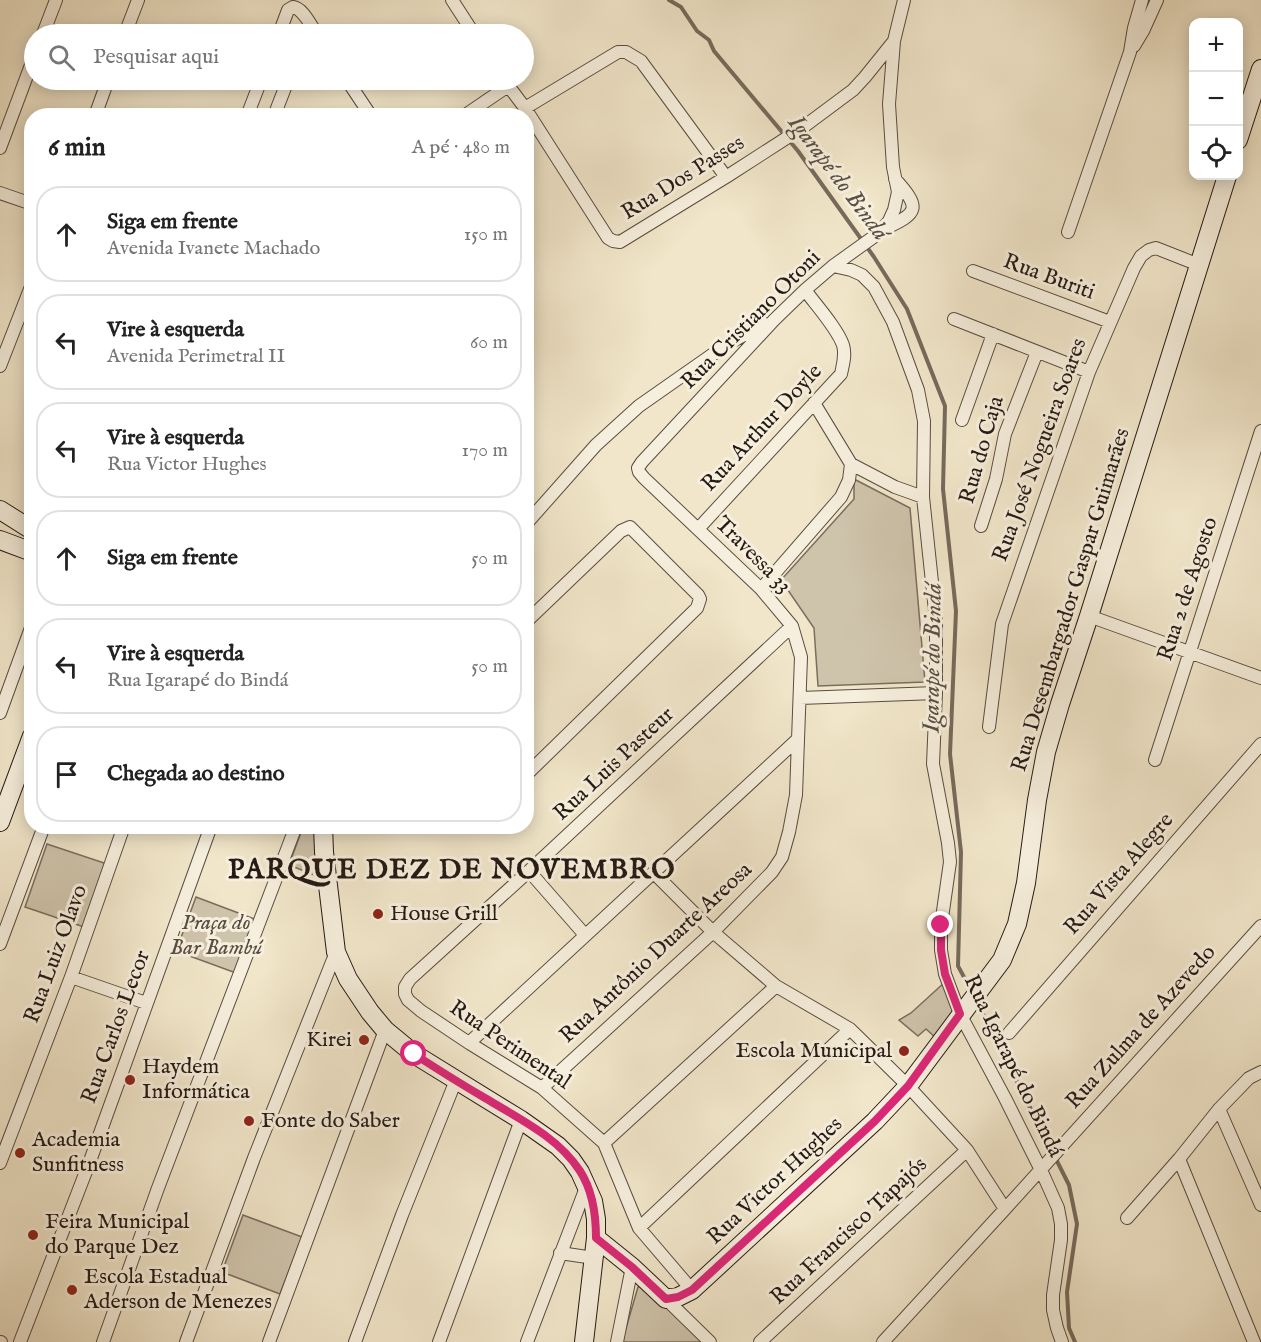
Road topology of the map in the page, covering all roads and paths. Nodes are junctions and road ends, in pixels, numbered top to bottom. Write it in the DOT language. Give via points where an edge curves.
graph roads {
  1 [pos="56,0"];
  2 [pos="138,0"];
  3 [pos="452,0"];
  4 [pos="904,0"];
  5 [pos="1142,0"];
  6 [pos="1156,0"];
  7 [pos="47,24"];
  8 [pos="129,24"];
  9 [pos="283,24"];
  10 [pos="305,24"];
  11 [pos="468,24"];
  12 [pos="894,41"];
  13 [pos="1130,52"];
  14 [pos="1261,69"];
  15 [pos="24,84"];
  16 [pos="104,90"];
  17 [pos="257,90"];
  18 [pos="284,90"];
  19 [pos="354,90"];
  20 [pos="497,90"];
  21 [pos="511,90"];
  22 [pos="98,108"];
  23 [pos="250,108"];
  24 [pos="277,108"];
  25 [pos="366,108"];
  26 [pos="474,108"];
  27 [pos="525,108"];
  28 [pos="534,122"];
  29 [pos="1243,127"];
  30 [pos="0,148"];
  31 [pos="726,177"];
  32 [pos="895,178"];
  33 [pos="1226,180"];
  34 [pos="0,194"];
  35 [pos="24,202"];
  36 [pos="1068,232"];
  37 [pos="879,233"];
  38 [pos="1198,265"];
  39 [pos="833,266"];
  40 [pos="973,271"];
  41 [pos="805,290"];
  42 [pos="24,304"];
  43 [pos="954,319"];
  44 [pos="774,320"];
  45 [pos="1110,322"];
  46 [pos="993,334"];
  47 [pos="1036,352"];
  48 [pos="0,366"];
  49 [pos="1089,372"];
  50 [pos="814,404"];
  51 [pos="962,420"];
  52 [pos="1261,431"];
  53 [pos="642,462"];
  54 [pos="851,464"];
  55 [pos="923,497"];
  56 [pos="0,510"];
  57 [pos="534,515"];
  58 [pos="24,525"];
  59 [pos="981,526"];
  60 [pos="698,529"];
  61 [pos="24,533"];
  62 [pos="6,543"];
  63 [pos="24,549"];
  64 [pos="761,589"];
  65 [pos="534,614"];
  66 [pos="1089,616"];
  67 [pos="792,626"];
  68 [pos="24,647"];
  69 [pos="1190,653"];
  70 [pos="1261,678"];
  71 [pos="936,693"];
  72 [pos="800,698"];
  73 [pos="0,713"];
  74 [pos="989,727"];
  75 [pos="798,739"];
  76 [pos="1261,744"];
  77 [pos="24,758"];
  78 [pos="1155,760"];
  79 [pos="534,767"];
  80 [pos="0,822"];
  81 [pos="41,834"];
  82 [pos="121,834"];
  83 [pos="208,834"];
  84 [pos="293,834"];
  85 [pos="323,834"];
  86 [pos="529,871"];
  87 [pos="654,873"];
  88 [pos="1261,927"];
  89 [pos="713,932"];
  90 [pos="585,936"];
  91 [pos="0,944"];
  92 [pos="336,952"];
  93 [pos="71,977"];
  94 [pos="410,980"];
  95 [pos="776,986"];
  96 [pos="146,1003"];
  97 [pos="964,1009"];
  98 [pos="850,1029"];
  99 [pos="385,1030"];
  100 [pos="1009,1033"];
  101 [pos="469,1043"];
  102 [pos="1261,1073"];
  103 [pos="456,1080"];
  104 [pos="908,1086"];
  105 [pos="542,1088"];
  106 [pos="1219,1109"];
  107 [pos="521,1120"];
  108 [pos="604,1143"];
  109 [pos="967,1150"];
  110 [pos="1179,1159"];
  111 [pos="0,1163"];
  112 [pos="1044,1166"];
  113 [pos="587,1185"];
  114 [pos="1261,1204"];
  115 [pos="1005,1209"];
  116 [pos="1127,1218"];
  117 [pos="639,1227"];
  118 [pos="596,1238"];
  119 [pos="560,1253"];
  120 [pos="594,1258"];
  121 [pos="632,1267"];
  122 [pos="692,1290"];
  123 [pos="666,1299"];
  124 [pos="20,1342"];
  125 [pos="103,1342"];
  126 [pos="186,1342"];
  127 [pos="269,1342"];
  128 [pos="355,1342"];
  129 [pos="439,1342"];
  130 [pos="527,1342"];
  131 [pos="584,1342"];
  132 [pos="617,1342"];
  133 [pos="710,1342"];
  134 [pos="760,1342"];
  135 [pos="883,1342"];
  136 [pos="1062,1342"];
  137 [pos="1254,1342"];
  1 -- 7 [label="street"];
  2 -- 8 [label="street"];
  3 -- 11 [label="street"];
  4 -- 12 [label="street"];
  5 -- 13 [label="street"];
  6 -- 13 [label="street"];
  9 -- 10 [label="street" via="293,7 301,11"];
  12 -- 31 [label="street, Rua Dos Passes" via="853,90"];
  12 -- 32 [label="street" via="889,104"];
  13 -- 36 [label="street"];
  14 -- 29 [label="street"];
  15 -- 30 [label="street"];
  16 -- 22 [label="street"];
  17 -- 23 [label="street"];
  18 -- 24 [label="street"];
  19 -- 25 [label="street"];
  20 -- 26 [label="street"];
  21 -- 27 [label="street"];
  27 -- 31 [label="street" via="618,52 626,52 641,61"];
  28 -- 31 [label="street, Rua Dos Passes" via="613,241 620,242"];
  32 -- 37 [label="street" via="898,192 894,210"];
  32 -- 37 [label="street, Rua Cristiano Otoni" via="912,201 912,208 909,216"];
  33 -- 38 [label="street, Rua Desembargador Gaspar Guimarães"];
  34 -- 35 [label="street"];
  37 -- 39 [label="street, Rua Cristiano Otoni"];
  38 -- 45 [label="street, Rua José Nogueira Soares" via="1155,248 1149,250 1134,267"];
  38 -- 66 [label="street, Rua Desembargador Gaspar Guimarães"];
  39 -- 41 [label="street, Rua Cristiano Otoni"];
  39 -- 55 [label="street, Rua Igarapé do Bindá" via="862,275 874,287 893,322 918,390 924,421"];
  40 -- 45 [label="street, Rua Buriti"];
  41 -- 44 [label="street, Rua Cristiano Otoni"];
  41 -- 50 [label="street, Rua Arthur Doyle" via="843,344 841,374"];
  42 -- 48 [label="street"];
  43 -- 46 [label="street"];
  44 -- 53 [label="street, Rua Cristiano Otoni"];
  44 -- 57 [label="street" via="729,343 639,406 596,445"];
  45 -- 49 [label="street, Rua José Nogueira Soares"];
  46 -- 47 [label="street"];
  46 -- 51 [label="street"];
  47 -- 49 [label="street"];
  47 -- 59 [label="street, Rua do Caja" via="1005,434"];
  49 -- 74 [label="street, Rua José Nogueira Soares" via="1002,624"];
  50 -- 54 [label="street"];
  50 -- 60 [label="street, Rua Arthur Doyle"];
  52 -- 69 [label="street, Rua 2 de Agosto"];
  53 -- 60 [label="street, Travessa 33" via="638,468 644,478"];
  54 -- 55 [label="street"];
  54 -- 64 [label="street" via="841,497"];
  55 -- 71 [label="street, Rua Igarapé do Bindá" via="936,620"];
  56 -- 58 [label="street"];
  60 -- 64 [label="street, Travessa 33"];
  61 -- 62 [label="street"];
  62 -- 63 [label="street"];
  64 -- 67 [label="street, Travessa 33"];
  65 -- 79 [label="street" via="626,527 633,528 700,599 697,608"];
  66 -- 69 [label="street"];
  66 -- 97 [label="street, Rua Desembargador Gaspar Guimarães" via="1046,752 1017,924 1002,960"];
  67 -- 72 [label="street, Rua Antônio Duarte Areosa" via="801,657"];
  67 -- 86 [label="street, Rua Luis Pasteur"];
  68 -- 73 [label="street"];
  69 -- 70 [label="street"];
  69 -- 78 [label="street, Rua 2 de Agosto"];
  71 -- 72 [label="street"];
  71 -- 97 [label="street, Rua Igarapé do Bindá" via="933,764 950,862 941,950 945,974"];
  72 -- 75 [label="street, Rua Antônio Duarte Areosa"];
  75 -- 87 [label="street"];
  75 -- 89 [label="street, Rua Antônio Duarte Areosa" via="796,795 782,857"];
  76 -- 100 [label="street, Rua Vista Alegre"];
  77 -- 80 [label="street"];
  81 -- 91 [label="street"];
  82 -- 93 [label="street, Rua Luiz Olavo"];
  83 -- 96 [label="street, Rua Carlos Lecor"];
  84 -- 125 [label="street"];
  85 -- 92 [label="street"];
  86 -- 90 [label="street"];
  86 -- 94 [label="street, Rua Luis Pasteur"];
  87 -- 89 [label="street"];
  87 -- 90 [label="street"];
  88 -- 112 [label="street, Rua Zulma de Azevedo"];
  89 -- 95 [label="street"];
  89 -- 105 [label="street, Rua Antônio Duarte Areosa"];
  90 -- 101 [label="street"];
  92 -- 99 [label="street" via="359,996"];
  92 -- 126 [label="street"];
  93 -- 96 [label="street"];
  93 -- 111 [label="street, Rua Luiz Olavo"];
  94 -- 101 [label="street, Rua Perimental" via="405,987 408,1000"];
  95 -- 98 [label="street"];
  95 -- 108 [label="street"];
  96 -- 124 [label="street, Rua Carlos Lecor"];
  97 -- 104 [label="street, Rua Desembargador Gaspar Guimarães"];
  97 -- 112 [label="street, Rua Igarapé do Bindá" via="1005,1098"];
  98 -- 104 [label="street"];
  98 -- 117 [label="street"];
  99 -- 103 [label="street"];
  99 -- 127 [label="street"];
  101 -- 105 [label="street, Rua Perimental"];
  102 -- 106 [label="street" via="1249,1078"];
  103 -- 107 [label="street"];
  103 -- 128 [label="street"];
  104 -- 109 [label="street"];
  104 -- 122 [label="street, Rua Victor Hughes"];
  105 -- 108 [label="street, Rua Perimental"];
  106 -- 110 [label="street"];
  106 -- 114 [label="street"];
  107 -- 113 [label="street" via="558,1146"];
  107 -- 129 [label="street"];
  108 -- 117 [label="street"];
  109 -- 115 [label="street"];
  109 -- 134 [label="street, Rua Francisco Tapajós"];
  110 -- 116 [label="street"];
  110 -- 137 [label="street"];
  112 -- 115 [label="street, Rua Zulma de Azevedo"];
  112 -- 136 [label="street, Rua Igarapé do Bindá" via="1061,1224 1053,1310"];
  113 -- 118 [label="street"];
  113 -- 119 [label="street"];
  115 -- 135 [label="street, Rua Zulma de Azevedo"];
  117 -- 122 [label="street"];
  118 -- 120 [label="street"];
  118 -- 121 [label="street"];
  119 -- 120 [label="street"];
  119 -- 130 [label="street"];
  120 -- 131 [label="street"];
  121 -- 123 [label="street"];
  121 -- 132 [label="street"];
  122 -- 123 [label="street, Rua Victor Hughes"];
  123 -- 133 [label="street"];
}
